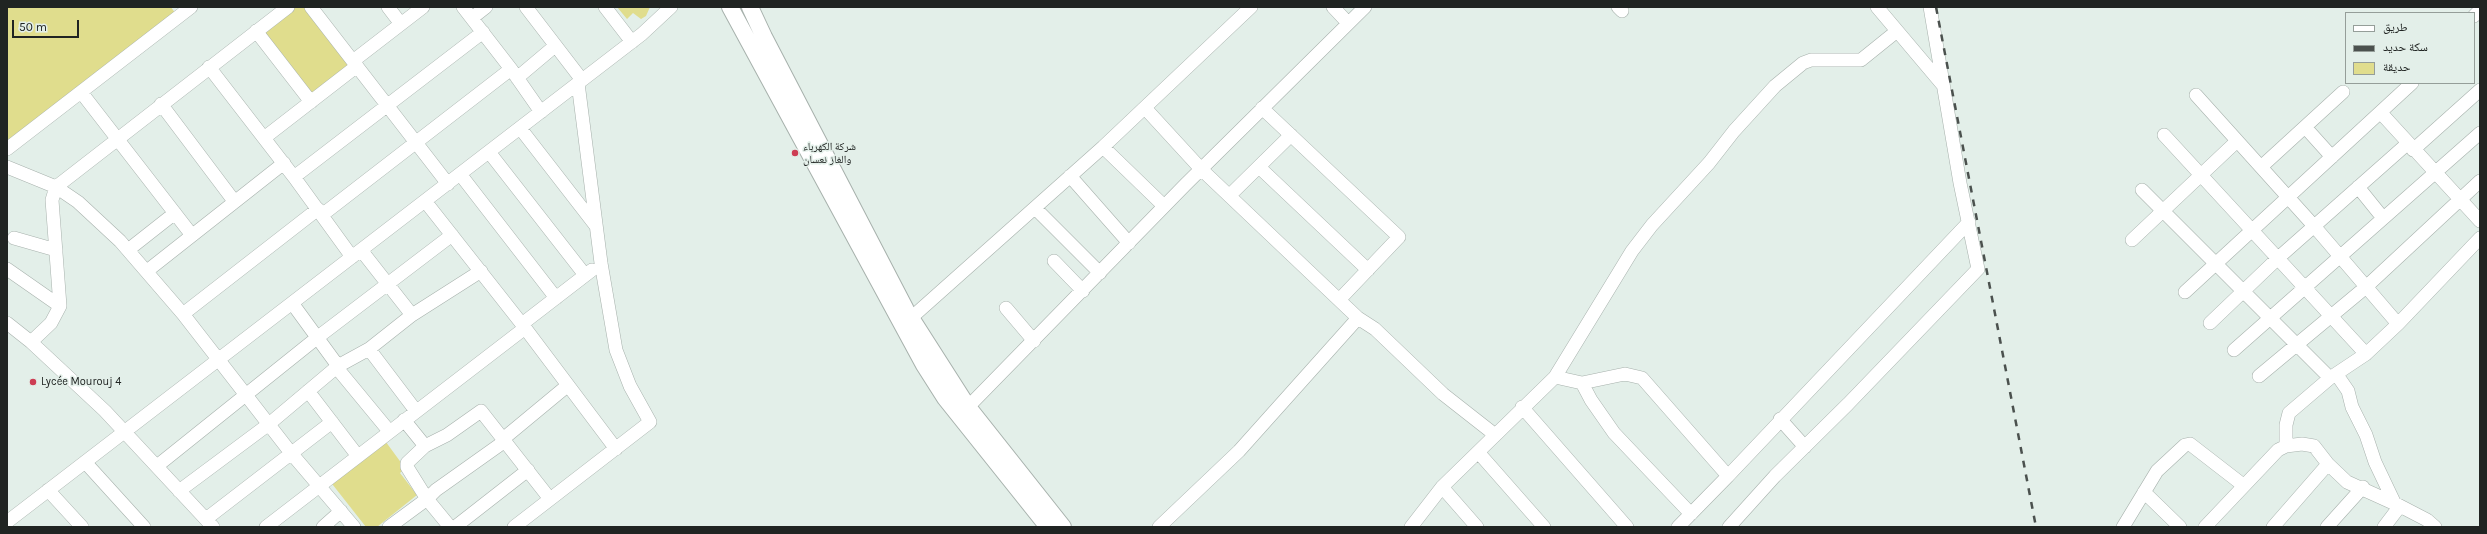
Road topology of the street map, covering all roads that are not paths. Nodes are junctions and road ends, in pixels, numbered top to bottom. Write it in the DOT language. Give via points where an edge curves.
graph roads {
  1 [pos="191,7"];
  2 [pos="288,7"];
  3 [pos="311,7"];
  4 [pos="388,7"];
  5 [pos="424,7"];
  6 [pos="463,7"];
  7 [pos="486,7"];
  8 [pos="526,7"];
  9 [pos="605,7"];
  10 [pos="656,7"];
  11 [pos="671,7"];
  12 [pos="730,7"];
  13 [pos="750,7"];
  14 [pos="1251,7"];
  15 [pos="1333,7"];
  16 [pos="1365,7"];
  17 [pos="1876,7"];
  18 [pos="1930,7"];
  19 [pos="175,12"];
  20 [pos="472,18"];
  21 [pos="1348,23"];
  22 [pos="401,24"];
  23 [pos="1897,30"];
  24 [pos="256,32"];
  25 [pos="483,32"];
  26 [pos="637,38"];
  27 [pos="555,46"];
  28 [pos="355,64"];
  29 [pos="209,67"];
  30 [pos="514,74"];
  31 [pos="580,82"];
  32 [pos="1942,84"];
  33 [pos="2411,84"];
  34 [pos="2480,90"];
  35 [pos="81,92"];
  36 [pos="2343,92"];
  37 [pos="2196,95"];
  38 [pos="311,102"];
  39 [pos="161,104"];
  40 [pos="387,105"];
  41 [pos="1145,108"];
  42 [pos="1262,108"];
  43 [pos="540,112"];
  44 [pos="2381,113"];
  45 [pos="2305,127"];
  46 [pos="520,128"];
  47 [pos="2480,133"];
  48 [pos="1291,135"];
  49 [pos="2164,136"];
  50 [pos="117,138"];
  51 [pos="264,138"];
  52 [pos="2237,141"];
  53 [pos="416,142"];
  54 [pos="1103,147"];
  55 [pos="2410,147"];
  56 [pos="7,149"];
  57 [pos="489,152"];
  58 [pos="2332,156"];
  59 [pos="284,163"];
  60 [pos="1259,166"];
  61 [pos="7,167"];
  62 [pos="2261,167"];
  63 [pos="1201,168"];
  64 [pos="2435,173"];
  65 [pos="460,174"];
  66 [pos="2200,174"];
  67 [pos="1070,176"];
  68 [pos="294,177"];
  69 [pos="2480,181"];
  70 [pos="448,184"];
  71 [pos="56,187"];
  72 [pos="2358,187"];
  73 [pos="2142,190"];
  74 [pos="1230,195"];
  75 [pos="2287,196"];
  76 [pos="2460,197"];
  77 [pos="234,201"];
  78 [pos="425,201"];
  79 [pos="1164,206"];
  80 [pos="1035,208"];
  81 [pos="320,212"];
  82 [pos="2164,212"];
  83 [pos="175,213"];
  84 [pos="2384,218"];
  85 [pos="2480,221"];
  86 [pos="1969,222"];
  87 [pos="2314,226"];
  88 [pos="597,227"];
  89 [pos="2251,230"];
  90 [pos="191,234"];
  91 [pos="452,235"];
  92 [pos="14,238"];
  93 [pos="2480,238"];
  94 [pos="2132,240"];
  95 [pos="1129,243"];
  96 [pos="56,250"];
  97 [pos="128,250"];
  98 [pos="357,254"];
  99 [pos="2340,256"];
  100 [pos="2277,259"];
  101 [pos="1054,261"];
  102 [pos="602,263"];
  103 [pos="2215,263"];
  104 [pos="7,269"];
  105 [pos="1368,270"];
  106 [pos="146,271"];
  107 [pos="480,272"];
  108 [pos="1100,273"];
  109 [pos="585,275"];
  110 [pos="388,284"];
  111 [pos="2303,287"];
  112 [pos="2366,287"];
  113 [pos="1083,291"];
  114 [pos="2243,291"];
  115 [pos="2185,292"];
  116 [pos="556,298"];
  117 [pos="1340,300"];
  118 [pos="292,303"];
  119 [pos="60,306"];
  120 [pos="1006,308"];
  121 [pos="183,314"];
  122 [pos="412,315"];
  123 [pos="2330,317"];
  124 [pos="911,318"];
  125 [pos="1358,318"];
  126 [pos="2269,318"];
  127 [pos="7,323"];
  128 [pos="2210,323"];
  129 [pos="2398,324"];
  130 [pos="524,326"];
  131 [pos="318,337"];
  132 [pos="1034,340"];
  133 [pos="31,342"];
  134 [pos="2296,345"];
  135 [pos="369,349"];
  136 [pos="2234,350"];
  137 [pos="2366,354"];
  138 [pos="218,360"];
  139 [pos="338,367"];
  140 [pos="1555,376"];
  141 [pos="2259,376"];
  142 [pos="2334,377"];
  143 [pos="1582,383"];
  144 [pos="567,386"];
  145 [pos="308,391"];
  146 [pos="246,395"];
  147 [pos="968,407"];
  148 [pos="1522,407"];
  149 [pos="416,411"];
  150 [pos="1780,419"];
  151 [pos="404,420"];
  152 [pos="332,422"];
  153 [pos="269,424"];
  154 [pos="389,431"];
  155 [pos="125,432"];
  156 [pos="1494,434"];
  157 [pos="504,440"];
  158 [pos="425,446"];
  159 [pos="2286,446"];
  160 [pos="1805,447"];
  161 [pos="616,449"];
  162 [pos="291,452"];
  163 [pos="1478,452"];
  164 [pos="357,455"];
  165 [pos="85,462"];
  166 [pos="2328,464"];
  167 [pos="157,466"];
  168 [pos="528,470"];
  169 [pos="1728,476"];
  170 [pos="319,485"];
  171 [pos="2243,485"];
  172 [pos="1442,487"];
  173 [pos="2363,487"];
  174 [pos="48,490"];
  175 [pos="180,491"];
  176 [pos="2144,492"];
  177 [pos="427,499"];
  178 [pos="550,499"];
  179 [pos="2397,504"];
  180 [pos="341,511"];
  181 [pos="1691,514"];
  182 [pos="11,523"];
  183 [pos="210,523"];
  184 [pos="2428,525"];
  185 [pos="82,527"];
  186 [pos="144,527"];
  187 [pos="266,527"];
  188 [pos="323,527"];
  189 [pos="354,527"];
  190 [pos="389,527"];
  191 [pos="450,527"];
  192 [pos="455,527"];
  193 [pos="514,527"];
  194 [pos="1048,527"];
  195 [pos="1063,527"];
  196 [pos="1158,527"];
  197 [pos="1411,527"];
  198 [pos="1477,527"];
  199 [pos="1544,527"];
  200 [pos="1627,527"];
  201 [pos="1678,527"];
  202 [pos="1729,527"];
  203 [pos="2123,527"];
  204 [pos="2180,527"];
  205 [pos="2205,527"];
  206 [pos="2274,527"];
  207 [pos="2327,527"];
  208 [pos="2384,527"];
  1 -- 19 [label="street"];
  2 -- 24 [label="street"];
  3 -- 28 [label="street"];
  4 -- 22 [label="street"];
  5 -- 22 [label="street"];
  6 -- 20 [label="street"];
  7 -- 20 [label="street"];
  8 -- 27 [label="street"];
  9 -- 26 [label="street"];
  10 -- 26 [label="street" via="653,19"];
  11 -- 26 [label="street"];
  12 -- 194 [label="main road" via="924,365 950,404"];
  13 -- 124 [label="main road"];
  14 -- 41 [label="street"];
  15 -- 21 [label="street"];
  16 -- 21 [label="street"];
  17 -- 23 [label="street"];
  18 -- 32 [label="street"];
  19 -- 35 [label="street"];
  20 -- 25 [label="street"];
  21 -- 42 [label="street"];
  22 -- 28 [label="street"];
  23 -- 32 [label="street"];
  23 -- 140 [label="street" via="1861,60 1811,60 1803,63 1775,86 1632,251"];
  24 -- 29 [label="street"];
  24 -- 38 [label="street"];
  25 -- 30 [label="street"];
  25 -- 40 [label="street"];
  26 -- 31 [label="street"];
  27 -- 30 [label="street"];
  27 -- 31 [label="street"];
  28 -- 38 [label="street"];
  28 -- 40 [label="street"];
  29 -- 39 [label="street"];
  29 -- 51 [label="street"];
  30 -- 43 [label="street"];
  30 -- 53 [label="street"];
  31 -- 43 [label="street"];
  31 -- 88 [label="street"];
  32 -- 86 [label="street"];
  33 -- 44 [label="street"];
  34 -- 55 [label="street"];
  35 -- 50 [label="street"];
  35 -- 56 [label="street"];
  36 -- 45 [label="street"];
  37 -- 52 [label="street"];
  38 -- 51 [label="street"];
  39 -- 50 [label="street"];
  39 -- 77 [label="street"];
  40 -- 53 [label="street"];
  40 -- 68 [label="street"];
  41 -- 54 [label="street"];
  41 -- 63 [label="street"];
  42 -- 48 [label="street"];
  42 -- 63 [label="street"];
  43 -- 46 [label="street"];
  44 -- 55 [label="street"];
  44 -- 58 [label="street"];
  45 -- 58 [label="street"];
  45 -- 62 [label="street"];
  46 -- 57 [label="street"];
  46 -- 88 [label="street"];
  47 -- 64 [label="street"];
  48 -- 60 [label="street"];
  48 -- 105 [label="street" via="1399,237"];
  49 -- 66 [label="street"];
  50 -- 71 [label="street"];
  50 -- 83 [label="street"];
  51 -- 59 [label="street"];
  52 -- 62 [label="street"];
  52 -- 66 [label="street"];
  53 -- 70 [label="street"];
  53 -- 81 [label="street"];
  54 -- 67 [label="street"];
  54 -- 79 [label="street"];
  55 -- 64 [label="street"];
  55 -- 72 [label="street"];
  57 -- 65 [label="street"];
  57 -- 109 [label="street"];
  58 -- 75 [label="street"];
  59 -- 68 [label="street"];
  59 -- 77 [label="street"];
  60 -- 74 [label="street"];
  60 -- 105 [label="street"];
  61 -- 71 [label="street"];
  62 -- 75 [label="street"];
  63 -- 74 [label="street"];
  63 -- 79 [label="street"];
  64 -- 76 [label="street"];
  64 -- 84 [label="street"];
  65 -- 70 [label="street"];
  65 -- 116 [label="street"];
  66 -- 82 [label="street"];
  66 -- 89 [label="street"];
  67 -- 80 [label="street"];
  67 -- 95 [label="street"];
  68 -- 81 [label="street"];
  69 -- 76 [label="street"];
  70 -- 78 [label="street"];
  71 -- 96 [label="street" via="52,200"];
  71 -- 97 [label="street" via="94,216"];
  72 -- 84 [label="street"];
  72 -- 87 [label="street"];
  73 -- 82 [label="street"];
  74 -- 117 [label="street"];
  75 -- 87 [label="street"];
  75 -- 89 [label="street"];
  76 -- 85 [label="street"];
  76 -- 112 [label="street"];
  77 -- 90 [label="street"];
  78 -- 91 [label="street"];
  78 -- 98 [label="street"];
  79 -- 95 [label="street"];
  80 -- 108 [label="street"];
  80 -- 124 [label="street"];
  81 -- 98 [label="street"];
  81 -- 121 [label="street"];
  82 -- 94 [label="street"];
  82 -- 103 [label="street"];
  83 -- 90 [label="street"];
  83 -- 97 [label="street"];
  84 -- 99 [label="street"];
  86 -- 150 [label="street"];
  86 -- 160 [label="street" via="1978,261 1976,272"];
  87 -- 99 [label="street"];
  87 -- 100 [label="street"];
  88 -- 102 [label="street"];
  89 -- 100 [label="street"];
  89 -- 103 [label="street"];
  90 -- 106 [label="street"];
  91 -- 107 [label="street"];
  91 -- 110 [label="street"];
  92 -- 96 [label="street"];
  93 -- 129 [label="street"];
  95 -- 108 [label="street"];
  96 -- 119 [label="street"];
  97 -- 106 [label="street"];
  98 -- 110 [label="street"];
  98 -- 118 [label="street"];
  99 -- 111 [label="street"];
  99 -- 112 [label="street"];
  100 -- 111 [label="street"];
  100 -- 114 [label="street"];
  101 -- 113 [label="street"];
  102 -- 109 [label="street"];
  102 -- 161 [label="street" via="616,350 630,386 650,422"];
  103 -- 114 [label="street"];
  103 -- 115 [label="street"];
  104 -- 119 [label="street"];
  105 -- 117 [label="street"];
  106 -- 121 [label="street"];
  107 -- 122 [label="street"];
  107 -- 130 [label="street"];
  108 -- 113 [label="street"];
  109 -- 116 [label="street"];
  110 -- 122 [label="street"];
  110 -- 131 [label="street"];
  111 -- 123 [label="street"];
  111 -- 126 [label="street"];
  112 -- 123 [label="street"];
  112 -- 129 [label="street"];
  113 -- 132 [label="street"];
  114 -- 126 [label="street"];
  114 -- 128 [label="street"];
  116 -- 130 [label="street"];
  117 -- 125 [label="street"];
  118 -- 131 [label="street"];
  118 -- 138 [label="street"];
  119 -- 133 [label="street" via="51,323"];
  120 -- 132 [label="street"];
  121 -- 138 [label="street"];
  122 -- 135 [label="street"];
  123 -- 134 [label="street"];
  123 -- 137 [label="street"];
  124 -- 147 [label="main road"];
  125 -- 156 [label="street" via="1375,329 1443,394"];
  125 -- 196 [label="street" via="1239,451"];
  126 -- 134 [label="street"];
  126 -- 136 [label="street"];
  127 -- 133 [label="street"];
  129 -- 137 [label="street"];
  130 -- 144 [label="street"];
  130 -- 149 [label="street"];
  131 -- 139 [label="street"];
  131 -- 146 [label="street"];
  132 -- 147 [label="street"];
  133 -- 155 [label="street"];
  134 -- 141 [label="street"];
  134 -- 142 [label="street"];
  135 -- 139 [label="street"];
  135 -- 149 [label="street"];
  137 -- 142 [label="street"];
  138 -- 146 [label="street"];
  138 -- 155 [label="street"];
  139 -- 145 [label="street"];
  139 -- 154 [label="street"];
  140 -- 143 [label="street"];
  140 -- 148 [label="street"];
  142 -- 159 [label="street" via="2290,413 2286,425"];
  142 -- 179 [label="street" via="2348,391 2374,462"];
  143 -- 169 [label="street" via="1625,374 1642,378"];
  143 -- 181 [label="street" via="1614,433"];
  144 -- 157 [label="street"];
  144 -- 161 [label="street"];
  145 -- 152 [label="street"];
  145 -- 153 [label="street"];
  146 -- 153 [label="street"];
  146 -- 167 [label="street"];
  147 -- 195 [label="main road"];
  148 -- 156 [label="street"];
  148 -- 200 [label="street"];
  149 -- 151 [label="street"];
  150 -- 160 [label="street"];
  150 -- 169 [label="street"];
  151 -- 154 [label="street"];
  151 -- 158 [label="street"];
  152 -- 162 [label="street"];
  152 -- 164 [label="street"];
  153 -- 162 [label="street"];
  153 -- 175 [label="street"];
  154 -- 164 [label="street"];
  155 -- 165 [label="street"];
  155 -- 167 [label="street"];
  156 -- 163 [label="street"];
  157 -- 158 [label="street" via="481,411 447,435"];
  157 -- 168 [label="street"];
  157 -- 177 [label="street"];
  158 -- 177 [label="street" via="407,463 407,467"];
  159 -- 166 [label="street" via="2314,446"];
  159 -- 171 [label="street" via="2278,450"];
  160 -- 202 [label="street"];
  161 -- 178 [label="street"];
  162 -- 170 [label="street"];
  162 -- 183 [label="street"];
  163 -- 172 [label="street"];
  163 -- 199 [label="street"];
  164 -- 170 [label="street"];
  165 -- 174 [label="street"];
  165 -- 186 [label="street"];
  166 -- 173 [label="street" via="2347,482"];
  166 -- 206 [label="street"];
  167 -- 175 [label="street"];
  168 -- 178 [label="street"];
  168 -- 192 [label="street"];
  169 -- 181 [label="street"];
  170 -- 180 [label="street"];
  170 -- 187 [label="street"];
  171 -- 176 [label="street" via="2190,444 2178,449 2162,466"];
  171 -- 205 [label="street"];
  172 -- 197 [label="street"];
  172 -- 198 [label="street"];
  173 -- 179 [label="street"];
  173 -- 207 [label="street"];
  174 -- 182 [label="street"];
  174 -- 185 [label="street"];
  175 -- 183 [label="street"];
  176 -- 203 [label="street"];
  176 -- 204 [label="street"];
  177 -- 190 [label="street"];
  177 -- 191 [label="street"];
  178 -- 193 [label="street"];
  179 -- 184 [label="street"];
  179 -- 208 [label="street"];
  180 -- 188 [label="street"];
  180 -- 189 [label="street"];
  181 -- 201 [label="street"];
}
